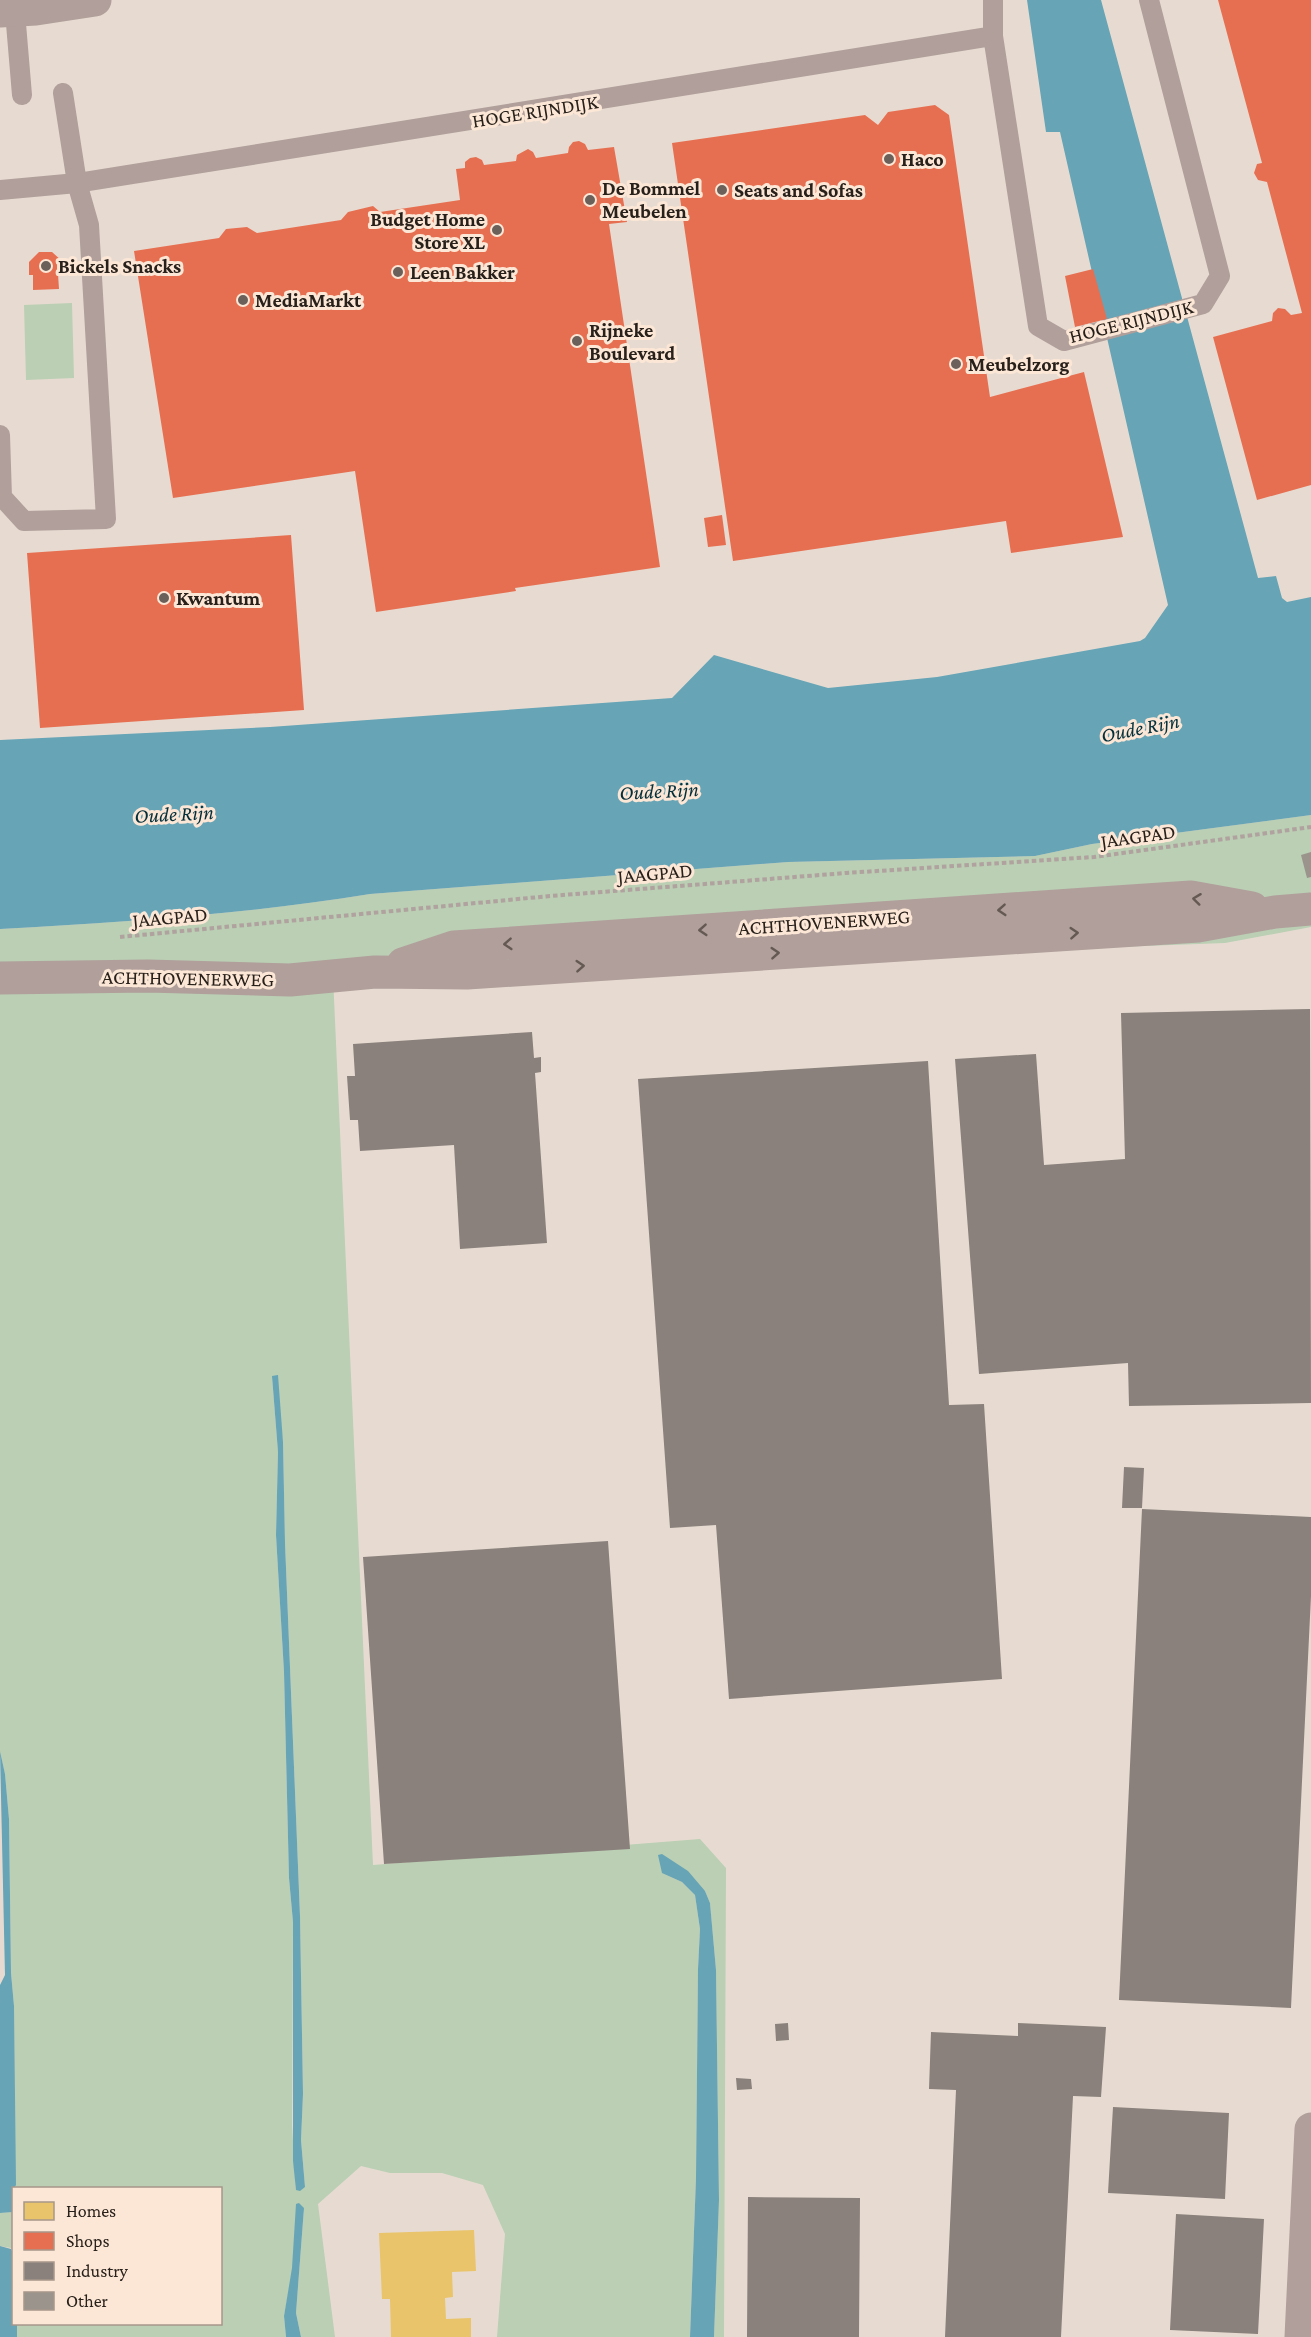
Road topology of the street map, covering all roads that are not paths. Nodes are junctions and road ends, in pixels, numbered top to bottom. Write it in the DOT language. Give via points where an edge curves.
graph roads {
  1 [pos="95,0"];
  2 [pos="993,0"];
  3 [pos="1149,0"];
  4 [pos="5,13"];
  5 [pos="993,36"];
  6 [pos="63,93"];
  7 [pos="22,95"];
  8 [pos="77,183"];
  9 [pos="0,190"];
  10 [pos="0,435"];
  11 [pos="1311,909"];
  12 [pos="0,978"];
  13 [pos="1311,2129"];
  14 [pos="1301,2337"];
  1 -- 4 [label="street"];
  2 -- 5 [label="lane, HOGE RIJNDIJK"];
  3 -- 5 [label="lane, HOGE RIJNDIJK" via="1220,276 1203,304 1064,341 1038,326"];
  4 -- 7 [label="lane"];
  5 -- 8 [label="lane, HOGE RIJNDIJK"];
  6 -- 8 [label="lane"];
  8 -- 9 [label="lane, HOGE RIJNDIJK"];
  8 -- 10 [label="lane" via="89,225 106,519 24,521 2,497"];
  11 -- 12 [label="street, ACHTHOVENERWEG" via="1198,926 478,972 375,972 290,980 148,976"];
  13 -- 14 [label="street"];
}
